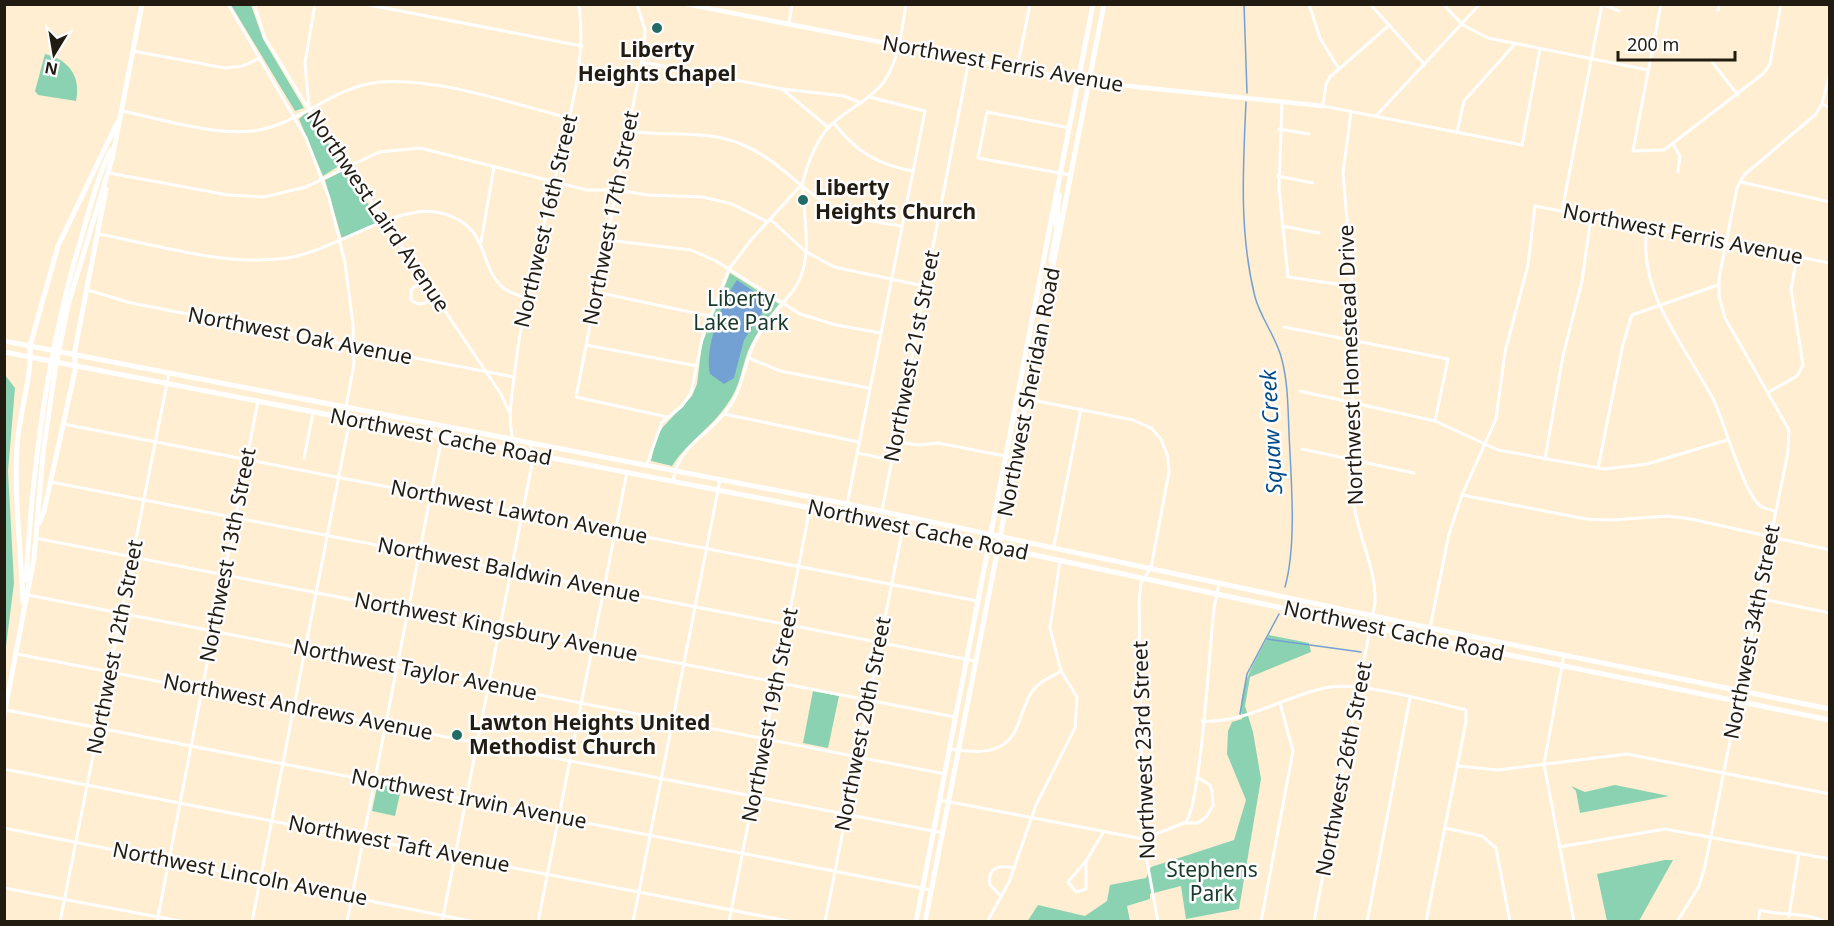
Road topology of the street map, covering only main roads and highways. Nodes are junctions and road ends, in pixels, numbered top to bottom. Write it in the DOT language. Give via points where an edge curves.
graph roads {
  1 [pos="142,4"];
  2 [pos="686,4"];
  3 [pos="1094,4"];
  4 [pos="1104,4"];
  5 [pos="709,7"];
  6 [pos="1079,81"];
  7 [pos="1089,82"];
  8 [pos="1323,106"];
  9 [pos="121,114"];
  10 [pos="112,148"];
  11 [pos="108,173"];
  12 [pos="1057,190"];
  13 [pos="1051,221"];
  14 [pos="1062,223"];
  15 [pos="1052,274"];
  16 [pos="4,341"];
  17 [pos="30,346"];
  18 [pos="4,352"];
  19 [pos="74,355"];
  20 [pos="31,357"];
  21 [pos="76,366"];
  22 [pos="36,529"];
  23 [pos="990,533"];
  24 [pos="1001,535"];
  25 [pos="988,544"];
  26 [pos="999,546"];
  27 [pos="25,602"];
  28 [pos="23,613"];
  29 [pos="1830,709"];
  30 [pos="5,713"];
  31 [pos="1830,720"];
  32 [pos="916,921"];
  33 [pos="925,921"];
  1 -- 9 [label="main road"];
  2 -- 5 [label="main road, Northwest Ferris Avenue"];
  3 -- 6 [label="main road, Northwest Sheridan Road"];
  4 -- 7 [label="main road, Northwest Sheridan Road"];
  5 -- 6 [label="main road, Northwest Ferris Avenue"];
  6 -- 7 [label="main road, Northwest Ferris Avenue"];
  6 -- 12 [label="main road, Northwest Sheridan Road"];
  7 -- 8 [label="main road, Northwest Ferris Avenue"];
  7 -- 14 [label="main road, Northwest Sheridan Road"];
  9 -- 10 [label="main road"];
  9 -- 17 [label="main road" via="58,246"];
  10 -- 11 [label="main road"];
  10 -- 27 [label="main road" via="71,271 55,336 36,453"];
  11 -- 19 [label="main road"];
  11 -- 22 [label="main road" via="59,348 46,423"];
  12 -- 13 [label="main road, Northwest Sheridan Road"];
  12 -- 14 [label="main road" via="1057,219"];
  13 -- 15 [label="main road" via="1057,224"];
  13 -- 23 [label="main road, Northwest Sheridan Road"];
  14 -- 15 [label="main road, Northwest Sheridan Road"];
  15 -- 24 [label="main road, Northwest Sheridan Road"];
  16 -- 17 [label="main road, Northwest Cache Road"];
  17 -- 19 [label="main road, Northwest Cache Road"];
  17 -- 20 [label="main road"];
  18 -- 20 [label="main road, Northwest Cache Road"];
  19 -- 21 [label="main road"];
  19 -- 23 [label="main road, Northwest Cache Road"];
  20 -- 21 [label="main road, Northwest Cache Road"];
  20 -- 28 [label="main road" via="16,449"];
  21 -- 22 [label="main road" via="44,511"];
  21 -- 25 [label="main road, Northwest Cache Road"];
  22 -- 27 [label="main road"];
  23 -- 24 [label="main road, Northwest Cache Road"];
  23 -- 25 [label="main road, Northwest Sheridan Road"];
  24 -- 26 [label="main road, Northwest Sheridan Road"];
  24 -- 29 [label="main road, Northwest Cache Road" via="1219,584"];
  25 -- 26 [label="main road, Northwest Cache Road"];
  25 -- 32 [label="main road, Northwest Sheridan Road"];
  26 -- 31 [label="main road, Northwest Cache Road" via="1371,627"];
  26 -- 33 [label="main road, Northwest Sheridan Road"];
  27 -- 28 [label="main road"];
  28 -- 30 [label="main road"];
}
